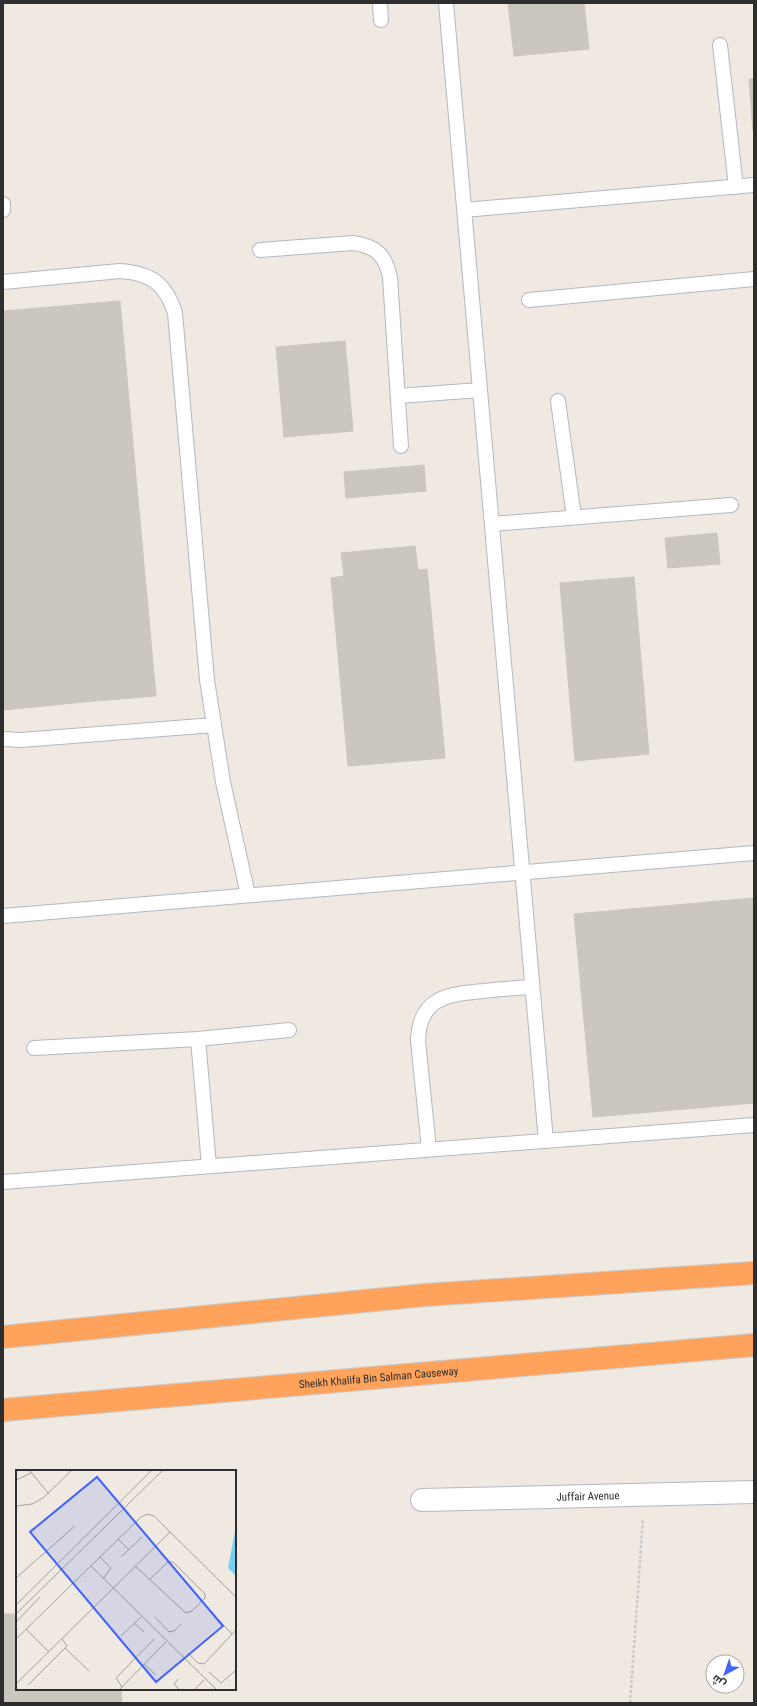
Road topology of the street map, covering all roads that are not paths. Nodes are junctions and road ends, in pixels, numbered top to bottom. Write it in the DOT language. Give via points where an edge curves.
graph roads {
  1 [pos="380,3"];
  2 [pos="446,3"];
  3 [pos="381,20"];
  4 [pos="720,45"];
  5 [pos="754,185"];
  6 [pos="736,187"];
  7 [pos="3,204"];
  8 [pos="3,210"];
  9 [pos="464,210"];
  10 [pos="260,250"];
  11 [pos="754,280"];
  12 [pos="3,282"];
  13 [pos="529,300"];
  14 [pos="480,390"];
  15 [pos="398,396"];
  16 [pos="558,401"];
  17 [pos="401,446"];
  18 [pos="731,505"];
  19 [pos="574,517"];
  20 [pos="492,524"];
  21 [pos="214,725"];
  22 [pos="3,739"];
  23 [pos="754,853"];
  24 [pos="522,872"];
  25 [pos="248,895"];
  26 [pos="3,916"];
  27 [pos="532,987"];
  28 [pos="289,1030"];
  29 [pos="198,1039"];
  30 [pos="34,1048"];
  31 [pos="754,1125"];
  32 [pos="546,1141"];
  33 [pos="429,1150"];
  34 [pos="209,1166"];
  35 [pos="3,1182"];
  36 [pos="754,1273"];
  37 [pos="3,1337"];
  38 [pos="754,1345"];
  39 [pos="3,1410"];
  40 [pos="754,1492"];
  41 [pos="422,1500"];
  1 -- 3 [label="lane"];
  2 -- 9 [label="lane"];
  4 -- 6 [label="lane"];
  5 -- 6 [label="lane"];
  6 -- 9 [label="lane"];
  7 -- 8 [label="lane"];
  9 -- 14 [label="lane"];
  10 -- 15 [label="lane" via="353,243 367,245 378,252 387,264 390,277"];
  11 -- 13 [label="lane"];
  12 -- 21 [label="lane" via="120,271 135,272 150,277 170,298 175,313 207,680"];
  14 -- 15 [label="lane"];
  14 -- 20 [label="lane"];
  15 -- 17 [label="lane"];
  16 -- 19 [label="lane"];
  18 -- 19 [label="lane"];
  19 -- 20 [label="lane"];
  20 -- 24 [label="lane"];
  21 -- 22 [label="lane" via="21,740"];
  21 -- 25 [label="lane" via="226,796"];
  23 -- 24 [label="lane"];
  24 -- 25 [label="lane"];
  24 -- 27 [label="lane"];
  25 -- 26 [label="lane"];
  27 -- 32 [label="lane"];
  27 -- 33 [label="lane" via="454,993 431,1005 423,1016 418,1028 418,1041"];
  28 -- 29 [label="lane"];
  29 -- 30 [label="lane"];
  29 -- 34 [label="lane"];
  31 -- 32 [label="lane"];
  32 -- 33 [label="lane"];
  33 -- 34 [label="lane"];
  34 -- 35 [label="lane"];
  36 -- 37 [label="highway" via="425,1295"];
  38 -- 39 [label="highway, Sheikh Khalifa Bin Salman Causeway"];
  40 -- 41 [label="street, Juffair Avenue"];
}
